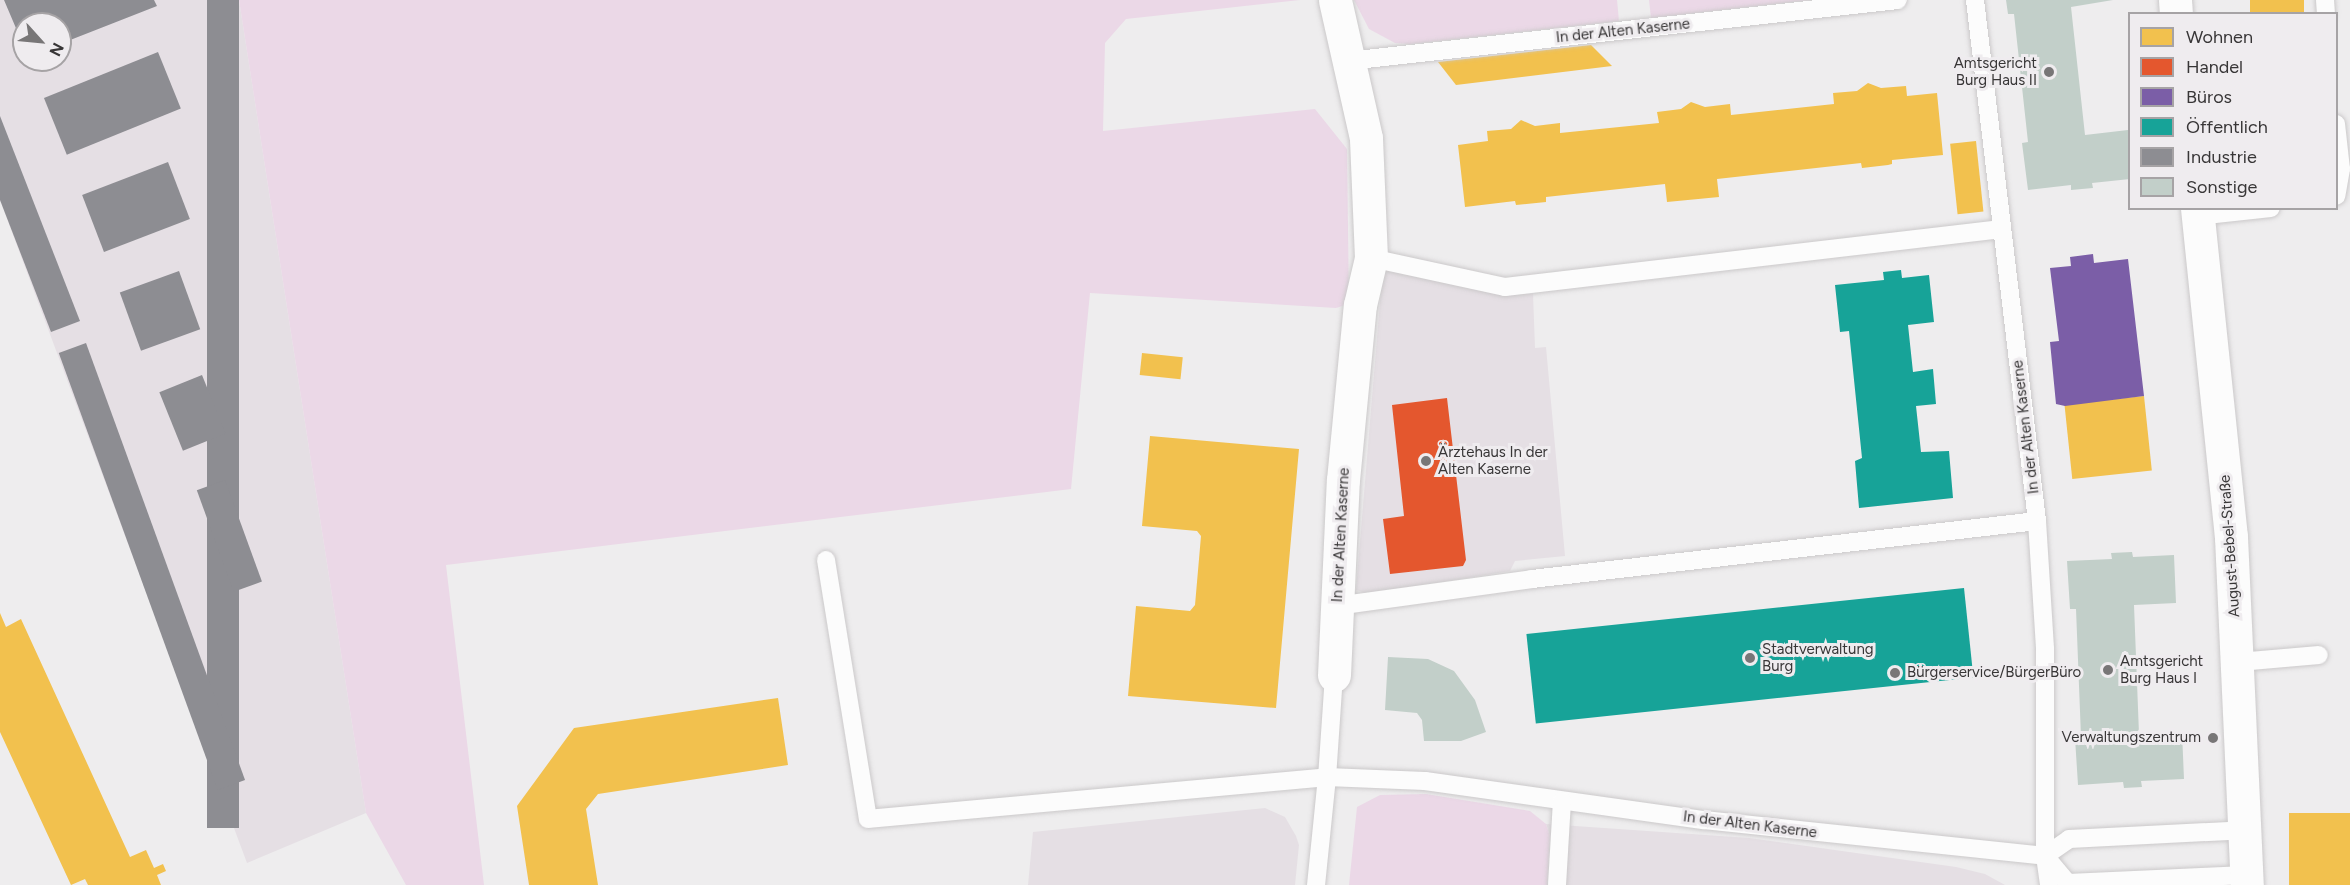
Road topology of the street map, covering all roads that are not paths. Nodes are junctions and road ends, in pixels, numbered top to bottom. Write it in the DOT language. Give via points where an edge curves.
graph roads {
  1 [pos="1335,0"];
  2 [pos="1899,0"];
  3 [pos="1976,0"];
  4 [pos="1348,61"];
  5 [pos="2338,135"];
  6 [pos="2338,188"];
  7 [pos="2234,210"];
  8 [pos="2197,212"];
  9 [pos="2002,229"];
  10 [pos="1371,258"];
  11 [pos="2037,521"];
  12 [pos="826,560"];
  13 [pos="1336,606"];
  14 [pos="2319,655"];
  15 [pos="2239,662"];
  16 [pos="1334,675"];
  17 [pos="1327,777"];
  18 [pos="1562,801"];
  19 [pos="2244,830"];
  20 [pos="2045,856"];
  21 [pos="2247,880"];
  22 [pos="1316,885"];
  23 [pos="1557,885"];
  24 [pos="2049,885"];
  1 -- 4 [label="street, In der Alten Kaserne"];
  2 -- 4 [label="lane, In der Alten Kaserne"];
  3 -- 9 [label="lane, In der Alten Kaserne"];
  4 -- 10 [label="street, In der Alten Kaserne" via="1366,138"];
  5 -- 6 [label="lane"];
  7 -- 8 [label="lane"];
  8 -- 15 [label="street, August-Bebel-Straße" via="2231,537"];
  9 -- 10 [label="lane" via="1504,287"];
  9 -- 11 [label="lane, In der Alten Kaserne"];
  10 -- 13 [label="street, In der Alten Kaserne" via="1354,355"];
  11 -- 13 [label="lane" via="1532,579"];
  11 -- 20 [label="lane, In der Alten Kaserne" via="2045,649"];
  12 -- 17 [label="lane" via="868,819"];
  13 -- 16 [label="street, In der Alten Kaserne"];
  14 -- 15 [label="lane"];
  15 -- 19 [label="street, August-Bebel-Straße"];
  16 -- 17 [label="lane, In der Alten Kaserne"];
  17 -- 18 [label="lane, In der Alten Kaserne" via="1425,781"];
  17 -- 22 [label="lane"];
  18 -- 20 [label="lane, In der Alten Kaserne" via="1948,849"];
  18 -- 23 [label="lane"];
  19 -- 20 [label="lane" via="2069,838"];
  19 -- 21 [label="street, August-Bebel-Straße"];
  20 -- 21 [label="lane" via="2068,883"];
  20 -- 24 [label="lane, In der Alten Kaserne"];
}
